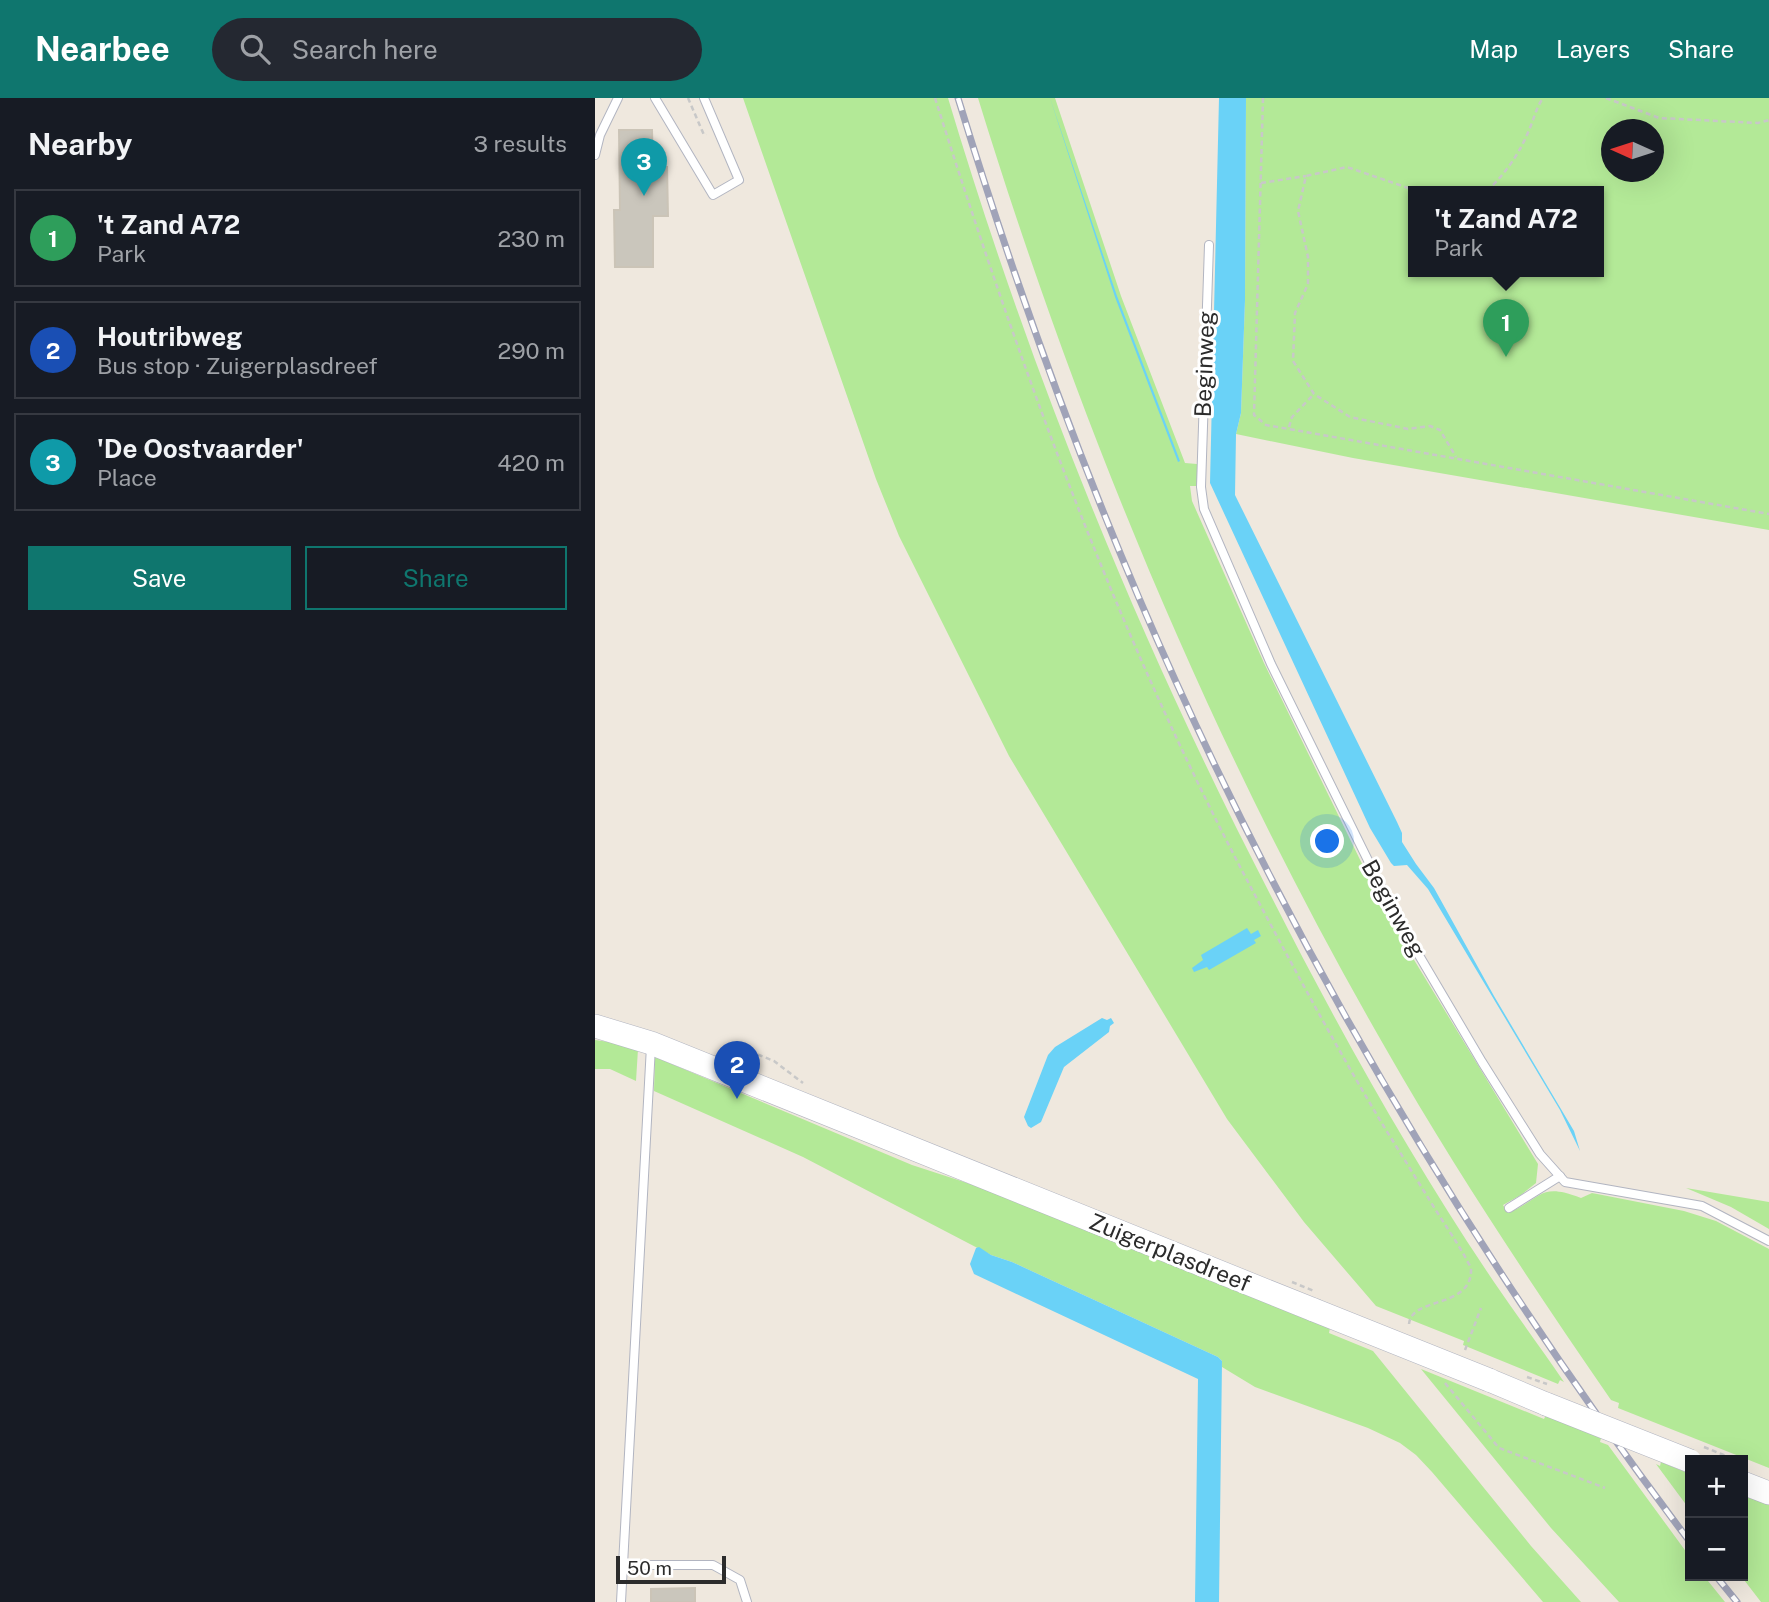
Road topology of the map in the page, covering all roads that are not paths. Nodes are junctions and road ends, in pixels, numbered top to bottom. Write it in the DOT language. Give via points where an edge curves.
graph roads {
  1 [pos="618,98"];
  2 [pos="655,98"];
  3 [pos="704,98"];
  4 [pos="595,155"];
  5 [pos="1209,245"];
  6 [pos="595,1026"];
  7 [pos="595,1037"];
  8 [pos="651,1043"];
  9 [pos="1560,1176"];
  10 [pos="1509,1208"];
  11 [pos="1769,1241"];
  12 [pos="1685,1459"];
  13 [pos="1748,1485"];
  14 [pos="1769,1493"];
  15 [pos="623,1565"];
  16 [pos="621,1602"];
  17 [pos="747,1602"];
  1 -- 4 [label="lane"];
  2 -- 3 [label="lane" via="713,195 739,180"];
  5 -- 9 [label="lane, Beginweg" via="1201,487 1208,523 1271,664 1394,913 1516,1117"];
  6 -- 8 [label="main road, Zuigerplasdreef"];
  7 -- 8 [label="main road, Zuigerplasdreef"];
  8 -- 12 [label="main road, Zuigerplasdreef, bridge"];
  8 -- 15 [label="lane"];
  9 -- 10 [label="lane"];
  9 -- 11 [label="lane" via="1565,1182 1702,1206"];
  13 -- 14 [label="main road"];
  15 -- 16 [label="lane"];
  15 -- 17 [label="lane" via="713,1564 740,1580"];
}
